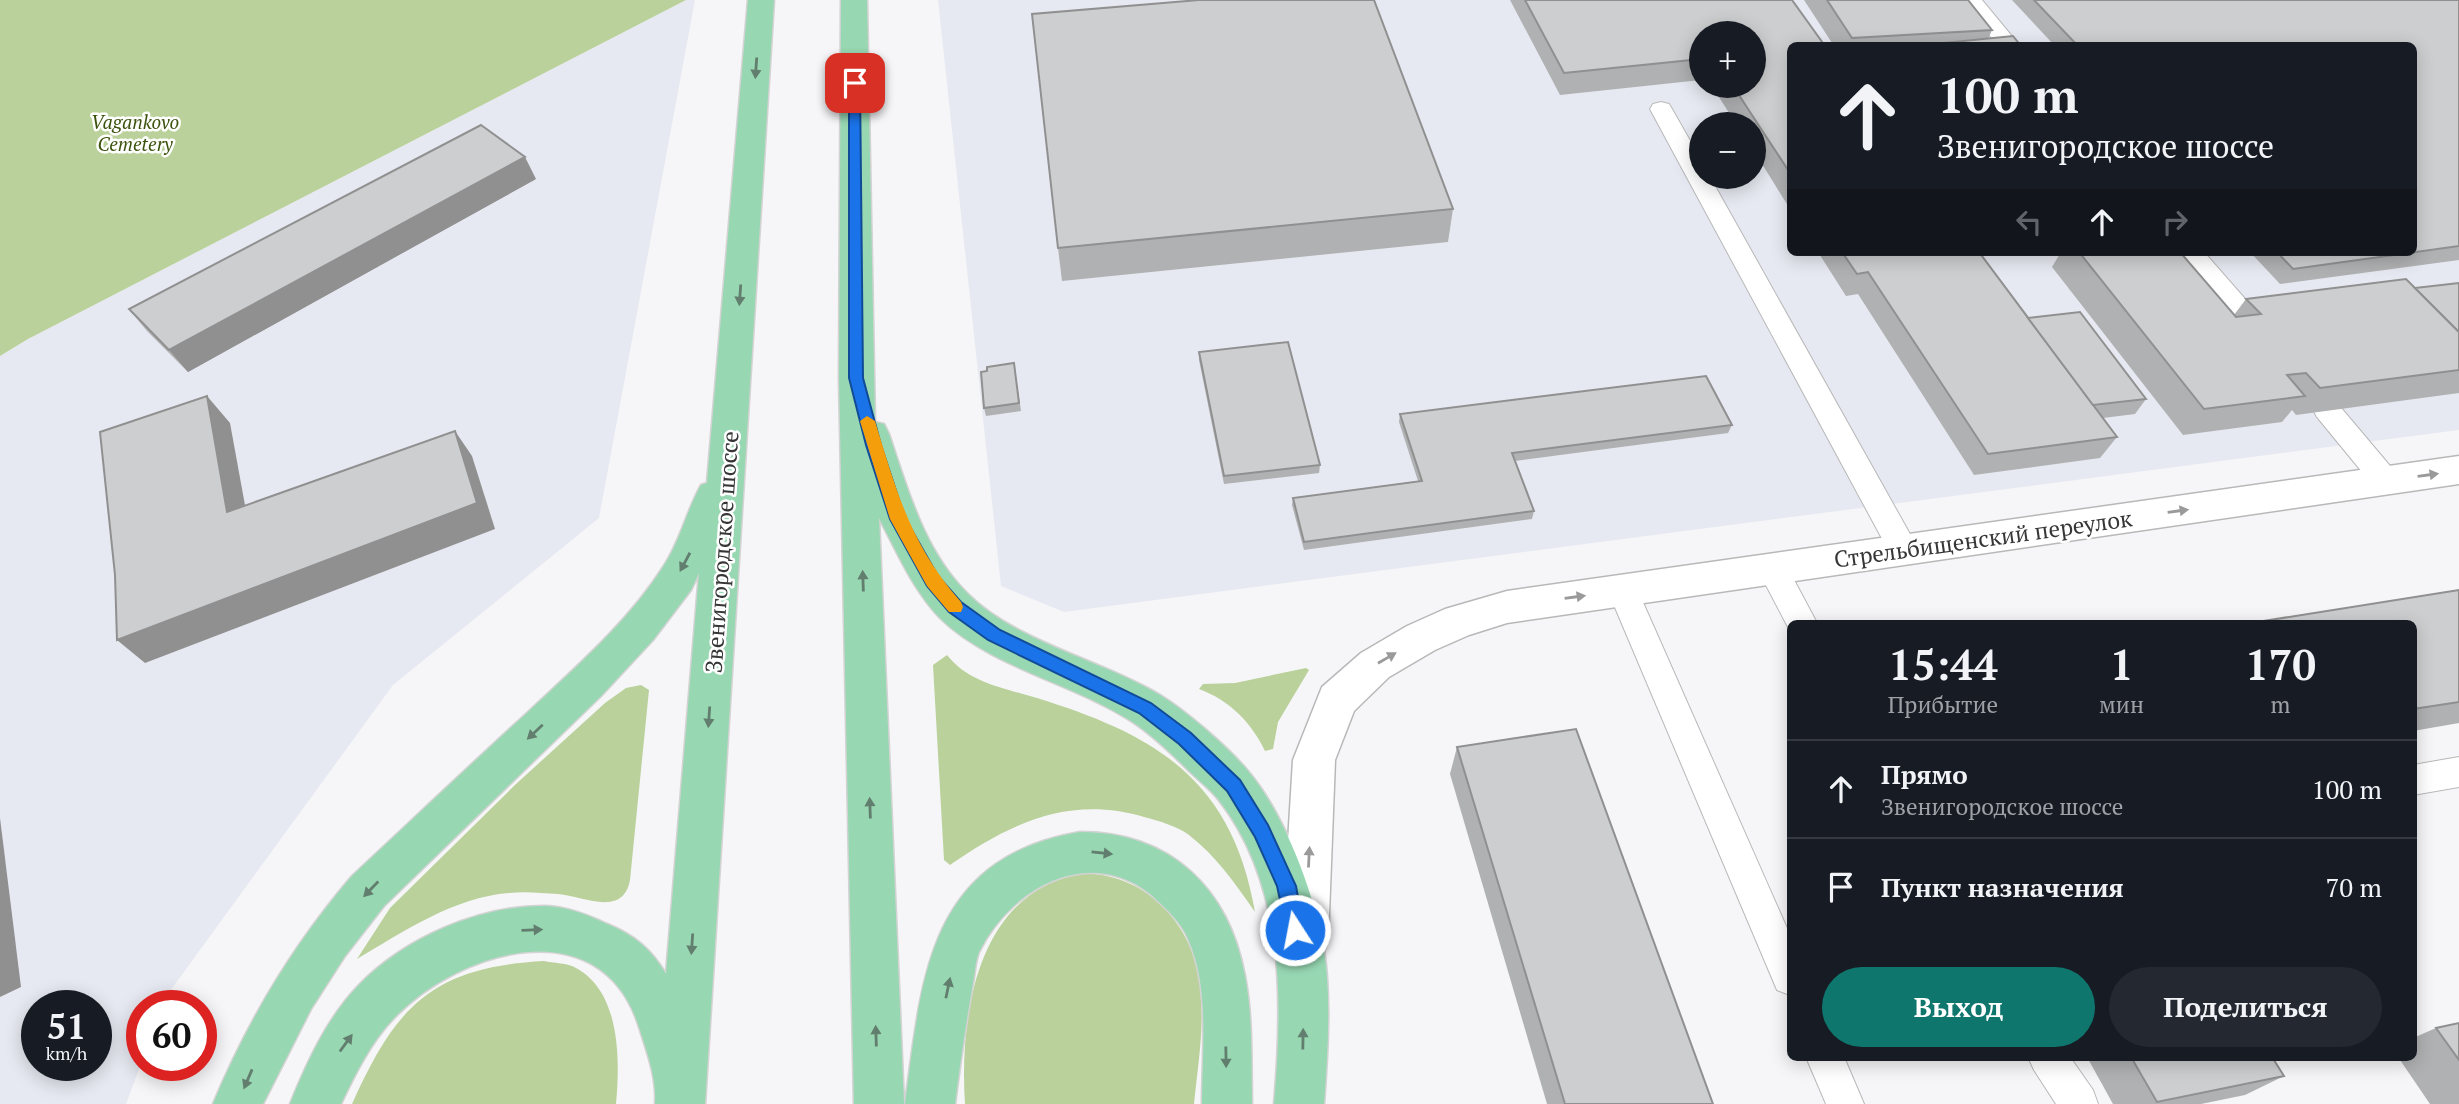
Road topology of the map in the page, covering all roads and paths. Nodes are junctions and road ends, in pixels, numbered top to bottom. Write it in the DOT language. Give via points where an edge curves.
graph roads {
  1 [pos="761,0"];
  2 [pos="854,0"];
  3 [pos="1971,0"];
  4 [pos="2007,42"];
  5 [pos="1661,109"];
  6 [pos="2193,256"];
  7 [pos="2251,322"];
  8 [pos="856,378"];
  9 [pos="2327,410"];
  10 [pos="731,429"];
  11 [pos="2459,470"];
  12 [pos="2386,481"];
  13 [pos="1904,551"];
  14 [pos="1773,570"];
  15 [pos="1623,591"];
  16 [pos="1800,620"];
  17 [pos="2459,772"];
  18 [pos="2417,779"];
  19 [pos="1787,970"];
  20 [pos="1303,974"];
  21 [pos="1827,1061"];
  22 [pos="2050,1061"];
  23 [pos="238,1104"];
  24 [pos="315,1104"];
  25 [pos="679,1104"];
  26 [pos="878,1104"];
  27 [pos="930,1104"];
  28 [pos="1227,1104"];
  29 [pos="1299,1104"];
  30 [pos="1845,1104"];
  31 [pos="2079,1104"];
  1 -- 10 [label="main road, Звенигородское шоссе, one-way"];
  2 -- 8 [label="main road"];
  3 -- 4 [label="lane"];
  5 -- 13 [label="lane"];
  6 -- 7 [label="lane"];
  8 -- 20 [label="main road" via="898,519 933,581 955,607 994,635 1145,708 1233,785 1286,886"];
  26 -- 8 [label="main road, one-way"];
  9 -- 12 [label="lane"];
  10 -- 23 [label="main road, one-way" via="701,532 677,579 586,684 386,873 338,925 259,1053"];
  10 -- 25 [label="main road, Звенигородское шоссе, one-way"];
  12 -- 11 [label="street, Стрельбищенский переулок, one-way"];
  13 -- 12 [label="street, Стрельбищенский переулок, one-way"];
  13 -- 14 [label="street, Стрельбищенский переулок"];
  14 -- 15 [label="street, Стрельбищенский переулок"];
  14 -- 16 [label="lane"];
  15 -- 19 [label="lane"];
  20 -- 15 [label="street, Стрельбищенский переулок, one-way" via="1314,760 1337,699 1375,665 1459,621 1507,607"];
  17 -- 18 [label="lane"];
  29 -- 20 [label="main road, one-way"];
  21 -- 30 [label="lane"];
  22 -- 31 [label="lane"];
  24 -- 25 [label="main road, one-way" via="338,1055 378,1000 423,964 464,944 507,931 551,929 590,937 627,960 655,1001 674,1059"];
  27 -- 28 [label="main road, one-way" via="956,950 983,904 1011,878 1039,862 1088,851 1114,854 1159,870 1211,933 1226,1010"];
}
